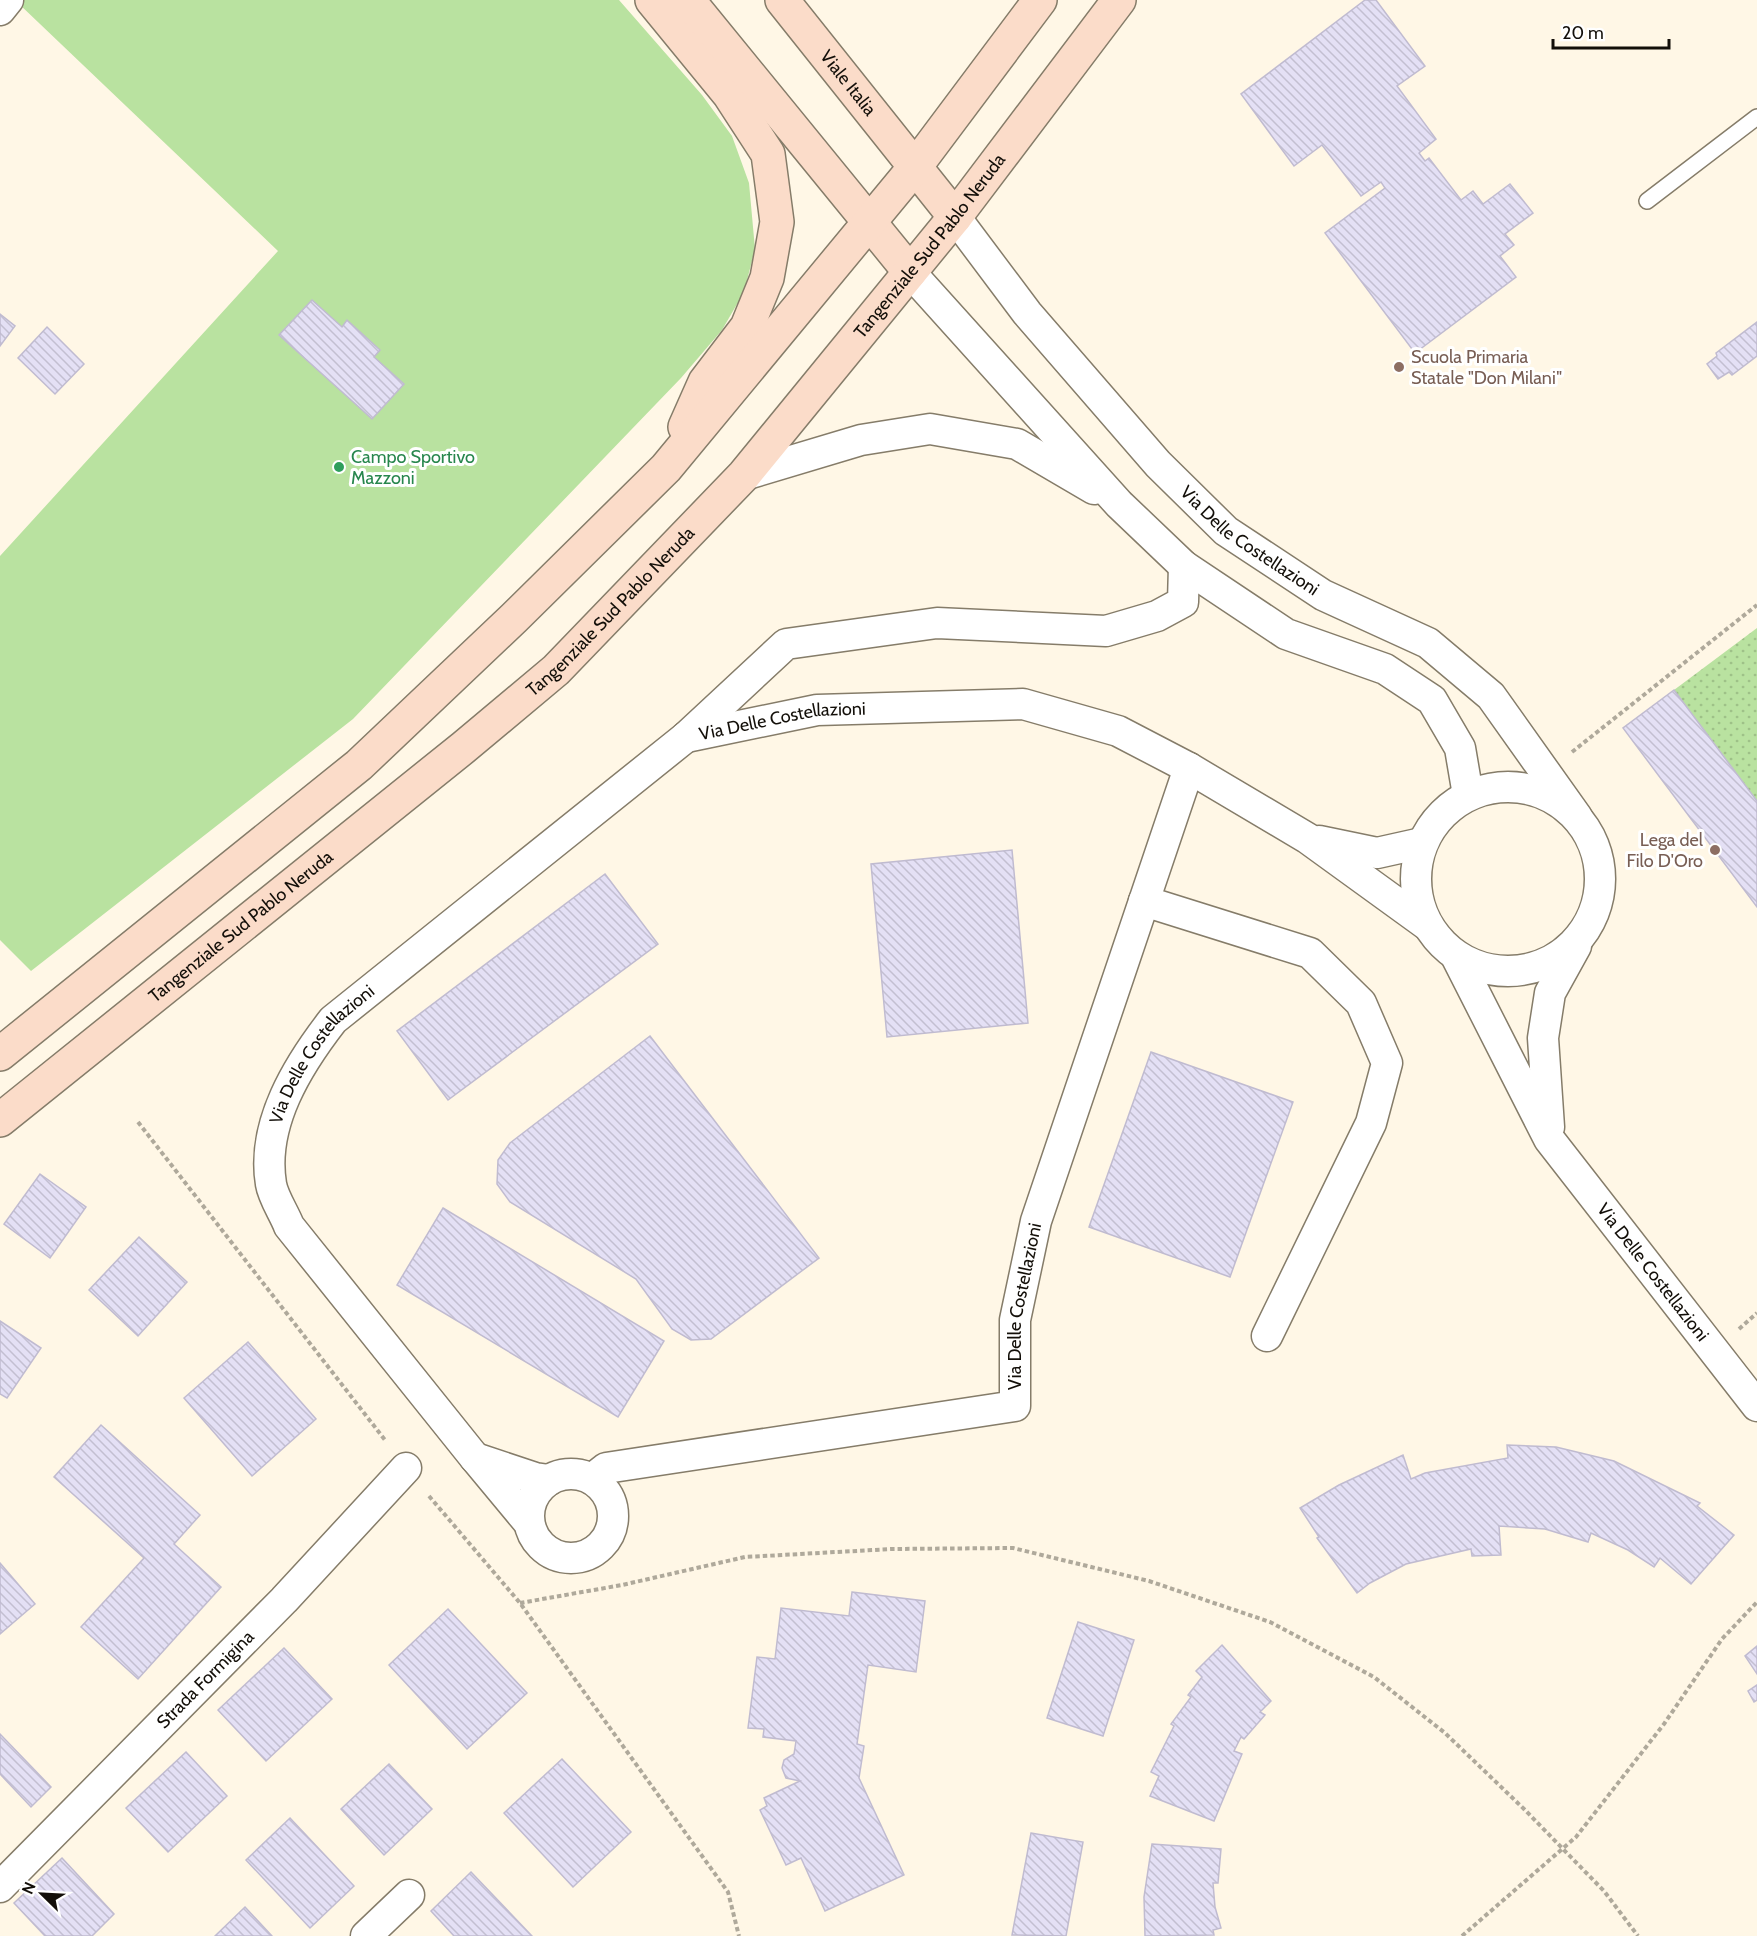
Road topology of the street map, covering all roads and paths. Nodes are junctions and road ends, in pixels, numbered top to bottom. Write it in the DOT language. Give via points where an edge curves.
graph roads {
  1 [pos="8,0"];
  2 [pos="652,0"];
  3 [pos="688,0"];
  4 [pos="782,0"];
  5 [pos="1040,0"];
  6 [pos="1119,0"];
  7 [pos="0,10"];
  8 [pos="1757,117"];
  9 [pos="915,167"];
  10 [pos="1647,201"];
  11 [pos="955,216"];
  12 [pos="870,224"];
  13 [pos="910,272"];
  14 [pos="666,468"];
  15 [pos="744,475"];
  16 [pos="1119,504"];
  17 [pos="1184,566"];
  18 [pos="1757,605"];
  19 [pos="686,737"];
  20 [pos="1189,768"];
  21 [pos="1546,772"];
  22 [pos="1468,795"];
  23 [pos="1577,817"];
  24 [pos="1308,838"];
  25 [pos="1422,843"];
  26 [pos="1144,901"];
  27 [pos="1590,922"];
  28 [pos="1427,925"];
  29 [pos="1457,957"];
  30 [pos="0,1053"];
  31 [pos="0,1120"];
  32 [pos="138,1122"];
  33 [pos="1549,1139"];
  34 [pos="1267,1336"];
  35 [pos="1757,1406"];
  36 [pos="475,1458"];
  37 [pos="406,1468"];
  38 [pos="592,1479"];
  39 [pos="549,1480"];
  40 [pos="529,1523"];
  41 [pos="1757,1602"];
  42 [pos="520,1603"];
  43 [pos="1563,1848"];
  44 [pos="0,1887"];
  45 [pos="410,1894"];
  46 [pos="366,1936"];
  47 [pos="739,1936"];
  48 [pos="1462,1936"];
  49 [pos="1638,1936"];
  1 -- 7 [label="street"];
  2 -- 14 [label="main road" via="729,94 768,154 777,222 767,278 747,327 705,382"];
  3 -- 12 [label="main road"];
  4 -- 9 [label="main road, Viale Italia"];
  5 -- 9 [label="main road"];
  6 -- 11 [label="main road, Tangenziale Sud Pablo Neruda"];
  8 -- 10 [label="lane"];
  9 -- 11 [label="main road, Viale Italia"];
  9 -- 12 [label="main road"];
  11 -- 13 [label="main road, Tangenziale Sud Pablo Neruda"];
  11 -- 21 [label="street, Via Delle Costellazioni" via="1027,313 1158,464 1226,531 1323,595 1428,643 1491,696"];
  12 -- 13 [label="main road"];
  12 -- 14 [label="main road"];
  13 -- 15 [label="main road, Tangenziale Sud Pablo Neruda"];
  13 -- 16 [label="street"];
  14 -- 30 [label="main road" via="359,765"];
  15 -- 16 [label="street" via="861,440 930,429 1017,444"];
  15 -- 31 [label="main road, Tangenziale Sud Pablo Neruda" via="556,670"];
  16 -- 17 [label="street"];
  17 -- 19 [label="street, Via Delle Costellazioni" via="1182,602 1157,616 1106,632 937,623 786,644"];
  17 -- 22 [label="street" via="1286,634 1385,669 1432,700 1460,748"];
  18 -- 21 [label="path"];
  19 -- 20 [label="street, Via Delle Costellazioni" via="817,710 1023,704 1118,731"];
  19 -- 36 [label="street, Via Delle Costellazioni" via="333,1020 294,1078 276,1121 271,1139 271,1184 289,1226"];
  20 -- 24 [label="street, Via Delle Costellazioni"];
  20 -- 26 [label="street, Via Delle Costellazioni"];
  21 -- 23 [label="street, Via Delle Costellazioni"];
  22 -- 23 [label="street" via="1496,786 1527,788 1554,798"];
  22 -- 25 [label="street" via="1449,807"];
  23 -- 27 [label="street" via="1593,841 1600,868 1599,896"];
  24 -- 25 [label="street, Via Delle Costellazioni" via="1377,853"];
  24 -- 28 [label="street, Via Delle Costellazioni"];
  25 -- 28 [label="street" via="1415,871 1417,899"];
  26 -- 34 [label="street" via="1310,953 1361,1003 1387,1063 1371,1124"];
  26 -- 38 [label="street, Via Delle Costellazioni" via="1036,1221 1015,1320 1015,1407 606,1468"];
  27 -- 29 [label="street" via="1575,943 1555,959 1531,969 1506,972 1481,968"];
  27 -- 33 [label="street" via="1550,993 1543,1038"];
  28 -- 29 [label="street"];
  29 -- 33 [label="street, Via Delle Costellazioni"];
  32 -- 37 [label="path"];
  33 -- 35 [label="street, Via Delle Costellazioni"];
  36 -- 39 [label="street"];
  36 -- 40 [label="street, Via Delle Costellazioni"];
  37 -- 42 [label="path"];
  37 -- 44 [label="street, Strada Formigina" via="284,1600"];
  38 -- 39 [label="street" via="570,1473"];
  38 -- 40 [label="street, Via Delle Costellazioni" via="609,1498 613,1522 607,1539 595,1551 563,1558 536,1539"];
  39 -- 40 [label="street" via="533,1498"];
  41 -- 43 [label="path" via="1722,1639 1664,1724 1576,1837"];
  42 -- 43 [label="path" via="745,1557 892,1549 1013,1548 1149,1581 1269,1622 1374,1677 1445,1733"];
  42 -- 47 [label="path" via="728,1892"];
  43 -- 48 [label="path"];
  43 -- 49 [label="path" via="1604,1891"];
  45 -- 46 [label="street"];
}
